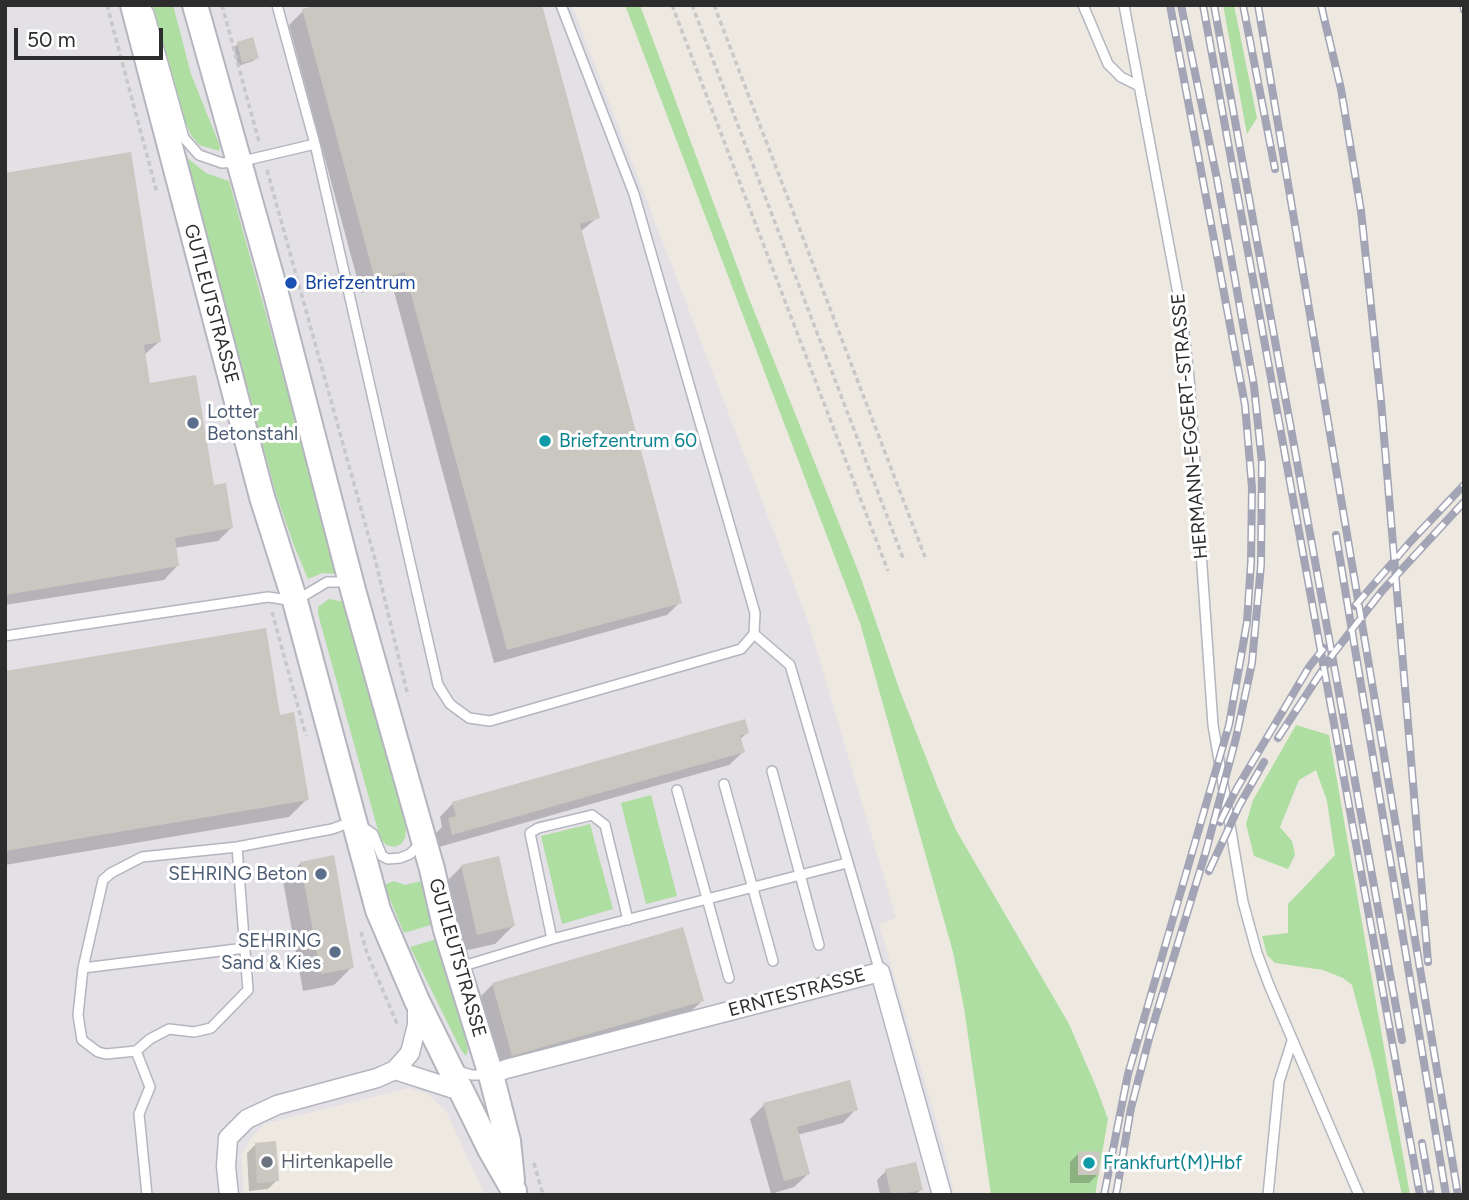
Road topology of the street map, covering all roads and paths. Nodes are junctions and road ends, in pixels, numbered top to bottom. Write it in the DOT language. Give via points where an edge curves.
graph roads {
  1 [pos="133,5"];
  2 [pos="144,5"];
  3 [pos="195,5"];
  4 [pos="222,5"];
  5 [pos="276,5"];
  6 [pos="561,5"];
  7 [pos="672,5"];
  8 [pos="692,5"];
  9 [pos="714,5"];
  10 [pos="1083,5"];
  11 [pos="1124,5"];
  12 [pos="1139,86"];
  13 [pos="315,144"];
  14 [pos="263,156"];
  15 [pos="239,162"];
  16 [pos="925,557"];
  17 [pos="903,558"];
  18 [pos="888,571"];
  19 [pos="353,590"];
  20 [pos="295,601"];
  21 [pos="754,634"];
  22 [pos="5,636"];
  23 [pos="408,697"];
  24 [pos="772,771"];
  25 [pos="724,784"];
  26 [pos="677,790"];
  27 [pos="354,821"];
  28 [pos="423,841"];
  29 [pos="237,848"];
  30 [pos="847,863"];
  31 [pos="801,875"];
  32 [pos="752,887"];
  33 [pos="708,899"];
  34 [pos="628,920"];
  35 [pos="552,939"];
  36 [pos="820,945"];
  37 [pos="245,948"];
  38 [pos="773,961"];
  39 [pos="83,968"];
  40 [pos="458,968"];
  41 [pos="880,972"];
  42 [pos="729,978"];
  43 [pos="417,1001"];
  44 [pos="1292,1041"];
  45 [pos="136,1051"];
  46 [pos="450,1069"];
  47 [pos="395,1070"];
  48 [pos="491,1076"];
  49 [pos="463,1092"];
  50 [pos="532,1157"];
  51 [pos="514,1193"];
  52 [pos="148,1195"];
  53 [pos="229,1195"];
  54 [pos="543,1195"];
  55 [pos="942,1195"];
  56 [pos="1268,1195"];
  57 [pos="1359,1195"];
  1 -- 20 [label="main road, GUTLEUTSTRASSE" via="259,484"];
  2 -- 15 [label="lane" via="184,138 207,159"];
  3 -- 15 [label="main road, GUTLEUTSTRASSE"];
  4 -- 14 [label="path"];
  5 -- 13 [label="lane"];
  6 -- 21 [label="lane" via="634,194 755,613"];
  7 -- 18 [label="path"];
  8 -- 17 [label="path"];
  9 -- 16 [label="path"];
  10 -- 12 [label="lane" via="1108,64"];
  11 -- 12 [label="lane, HERMANN-EGGERT-STRASSE"];
  12 -- 44 [label="lane, HERMANN-EGGERT-STRASSE" via="1182,315 1213,725 1244,902 1257,953"];
  13 -- 14 [label="lane"];
  13 -- 21 [label="lane" via="438,685 450,704 469,718 490,721 741,649"];
  14 -- 15 [label="lane"];
  14 -- 23 [label="path" via="376,563"];
  15 -- 19 [label="main road, GUTLEUTSTRASSE"];
  19 -- 20 [label="lane" via="341,582 327,582"];
  19 -- 28 [label="main road, GUTLEUTSTRASSE"];
  20 -- 22 [label="lane" via="268,597"];
  20 -- 27 [label="main road, GUTLEUTSTRASSE"];
  21 -- 30 [label="lane" via="790,665"];
  24 -- 31 [label="lane"];
  25 -- 32 [label="lane"];
  26 -- 33 [label="lane"];
  27 -- 28 [label="lane, GUTLEUTSTRASSE" via="373,834 382,856 388,859 410,854"];
  27 -- 29 [label="lane"];
  27 -- 43 [label="main road, GUTLEUTSTRASSE" via="378,910"];
  28 -- 40 [label="main road, GUTLEUTSTRASSE"];
  29 -- 37 [label="lane"];
  29 -- 39 [label="lane" via="142,857 103,880"];
  30 -- 31 [label="lane"];
  30 -- 41 [label="lane"];
  31 -- 32 [label="lane"];
  31 -- 36 [label="lane"];
  32 -- 33 [label="lane"];
  32 -- 38 [label="lane"];
  33 -- 34 [label="lane"];
  33 -- 42 [label="lane"];
  34 -- 35 [label="lane"];
  34 -- 35 [label="lane" via="605,825 592,814 530,833"];
  35 -- 40 [label="lane"];
  37 -- 39 [label="lane"];
  37 -- 45 [label="lane" via="248,990 212,1028 194,1032 169,1029"];
  39 -- 45 [label="lane" via="78,1015 82,1040 106,1054"];
  40 -- 48 [label="main road, GUTLEUTSTRASSE"];
  41 -- 48 [label="street, ERNTESTRASSE"];
  41 -- 55 [label="street, ERNTESTRASSE"];
  43 -- 46 [label="main road, GUTLEUTSTRASSE"];
  43 -- 47 [label="street" via="410,1052"];
  44 -- 56 [label="lane" via="1279,1082"];
  44 -- 57 [label="lane"];
  45 -- 52 [label="lane" via="149,1087 139,1114"];
  46 -- 48 [label="lane"];
  46 -- 49 [label="main road, GUTLEUTSTRASSE"];
  47 -- 49 [label="street"];
  47 -- 53 [label="street" via="277,1105 247,1119 228,1138"];
  48 -- 51 [label="main road, GUTLEUTSTRASSE" via="508,1141"];
  49 -- 51 [label="main road, GUTLEUTSTRASSE"];
  50 -- 54 [label="path"];
}
